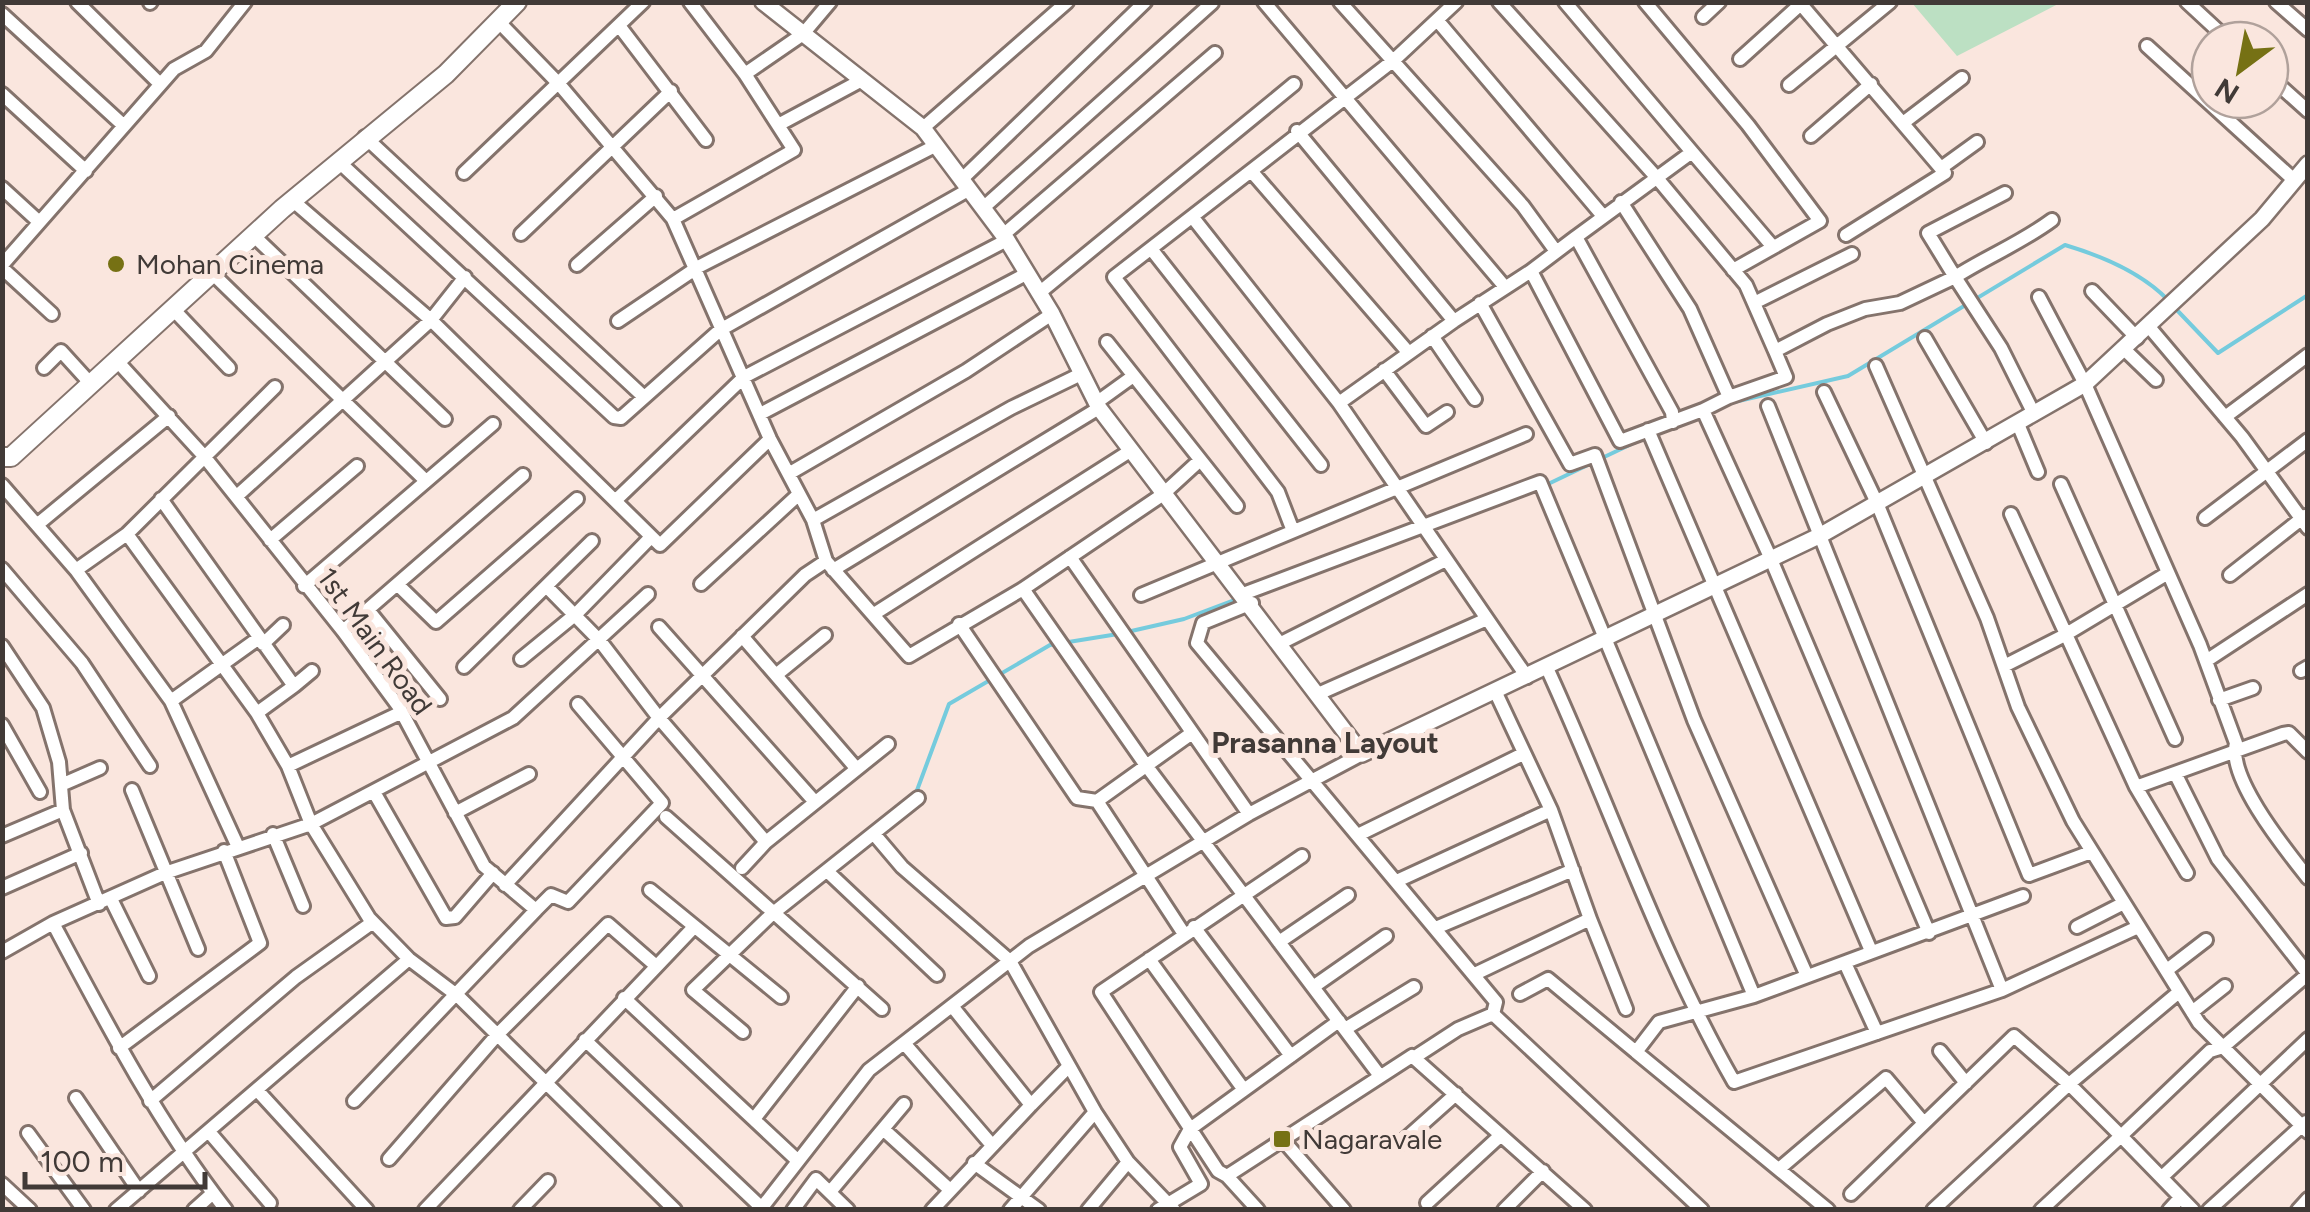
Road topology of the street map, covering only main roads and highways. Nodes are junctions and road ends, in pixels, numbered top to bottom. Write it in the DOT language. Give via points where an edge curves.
graph roads {
  1 [pos="509,8"];
  2 [pos="5,461"];
  1 -- 2 [label="main road" via="446,74 292,200"];
}
